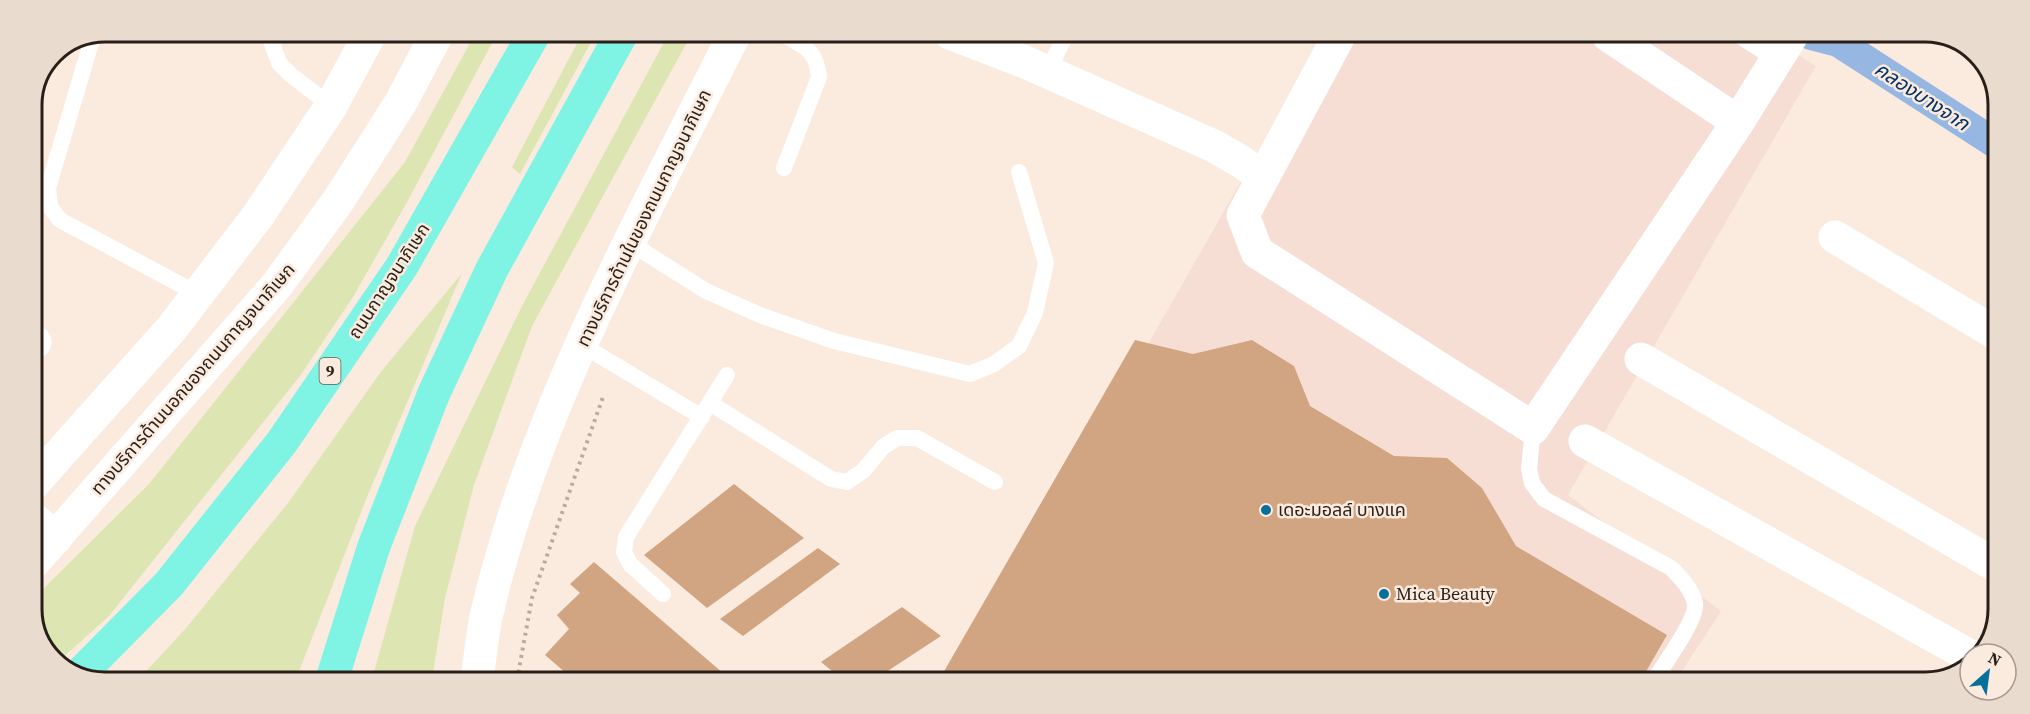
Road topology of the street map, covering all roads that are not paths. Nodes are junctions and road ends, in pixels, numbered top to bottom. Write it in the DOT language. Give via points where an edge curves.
graph roads {
  1 [pos="272,42"];
  2 [pos="366,42"];
  3 [pos="433,42"];
  4 [pos="529,42"];
  5 [pos="617,42"];
  6 [pos="730,42"];
  7 [pos="796,42"];
  8 [pos="972,42"];
  9 [pos="1062,42"];
  10 [pos="1334,42"];
  11 [pos="1618,42"];
  12 [pos="1765,42"];
  13 [pos="91,44"];
  14 [pos="1785,47"];
  15 [pos="1047,72"];
  16 [pos="331,106"];
  17 [pos="1738,122"];
  18 [pos="1239,161"];
  19 [pos="784,168"];
  20 [pos="1019,171"];
  21 [pos="1835,237"];
  22 [pos="630,243"];
  23 [pos="198,294"];
  24 [pos="1988,329"];
  25 [pos="582,345"];
  26 [pos="1641,359"];
  27 [pos="727,375"];
  28 [pos="706,410"];
  29 [pos="1533,429"];
  30 [pos="1585,441"];
  31 [pos="42,474"];
  32 [pos="995,482"];
  33 [pos="44,528"];
  34 [pos="1988,561"];
  35 [pos="663,594"];
  36 [pos="1958,649"];
  37 [pos="85,669"];
  38 [pos="334,672"];
  39 [pos="478,672"];
  40 [pos="1659,672"];
  1 -- 16 [label="lane" via="279,63"];
  2 -- 16 [label="street"];
  3 -- 33 [label="street, ทางบริการด้านนอกของถนนกาญจนาภิเษก" via="401,102 338,201 277,285"];
  4 -- 37 [label="highway, ถนนกาญจนาภิเษก / 9" via="402,266 282,442 169,584"];
  5 -- 38 [label="highway" via="492,269 434,393 374,546"];
  6 -- 22 [label="street, ทางบริการด้านในของถนนกาญจนาภิเษก"];
  7 -- 19 [label="lane" via="807,48 817,62 819,77"];
  8 -- 15 [label="street"];
  9 -- 15 [label="lane"];
  10 -- 18 [label="street"];
  11 -- 17 [label="street"];
  12 -- 14 [label="lane"];
  13 -- 23 [label="lane" via="48,188 50,207 60,220"];
  14 -- 17 [label="street"];
  15 -- 18 [label="street"];
  16 -- 23 [label="street" via="257,217"];
  17 -- 29 [label="street"];
  18 -- 29 [label="street" via="1243,215 1257,252"];
  20 -- 22 [label="lane" via="1046,263 1035,314 1019,346 994,364 970,374 834,341 760,315 706,291"];
  21 -- 24 [label="street"];
  22 -- 25 [label="street, ทางบริการด้านในของถนนกาญจนาภิเษก"];
  23 -- 31 [label="street"];
  25 -- 28 [label="lane"];
  25 -- 39 [label="street, ทางบริการด้านในของถนนกาญจนาภิเษก" via="518,506 486,618"];
  26 -- 34 [label="street"];
  27 -- 28 [label="lane"];
  28 -- 32 [label="lane" via="831,478 847,482 897,438 917,438"];
  28 -- 35 [label="lane" via="626,537 624,552 630,564"];
  29 -- 40 [label="lane" via="1529,469 1532,483 1544,499 1671,568 1686,583 1695,605 1689,625"];
  30 -- 36 [label="street"];
}
